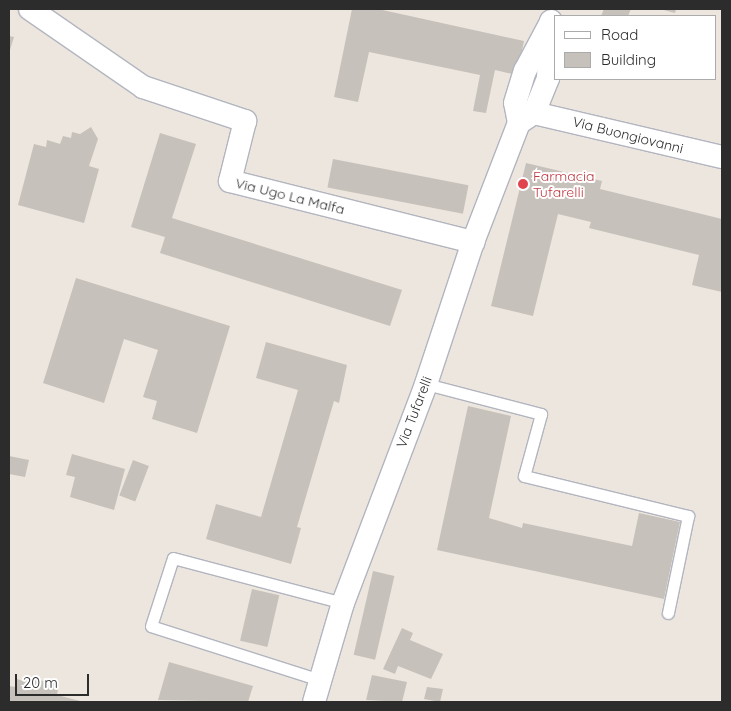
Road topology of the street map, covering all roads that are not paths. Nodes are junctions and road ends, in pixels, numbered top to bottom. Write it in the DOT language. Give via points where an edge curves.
graph roads {
  1 [pos="30,9"];
  2 [pos="554,15"];
  3 [pos="527,118"];
  4 [pos="722,157"];
  5 [pos="473,242"];
  6 [pos="426,384"];
  7 [pos="343,603"];
  8 [pos="668,613"];
  9 [pos="320,680"];
  10 [pos="314,702"];
  1 -- 5 [label="street, Via Ugo La Malfa" via="144,87 245,120 230,181"];
  2 -- 3 [label="street, Via Tufarelli" via="548,78"];
  3 -- 4 [label="street, Via Buongiovanni"];
  3 -- 5 [label="street, Via Tufarelli"];
  5 -- 6 [label="street, Via Tufarelli"];
  6 -- 7 [label="street, Via Tufarelli"];
  6 -- 8 [label="lane" via="541,414 524,476 688,516"];
  7 -- 9 [label="street, Via Tufarelli"];
  7 -- 9 [label="lane" via="173,558 151,626"];
  9 -- 10 [label="street, Via Tufarelli"];
}
